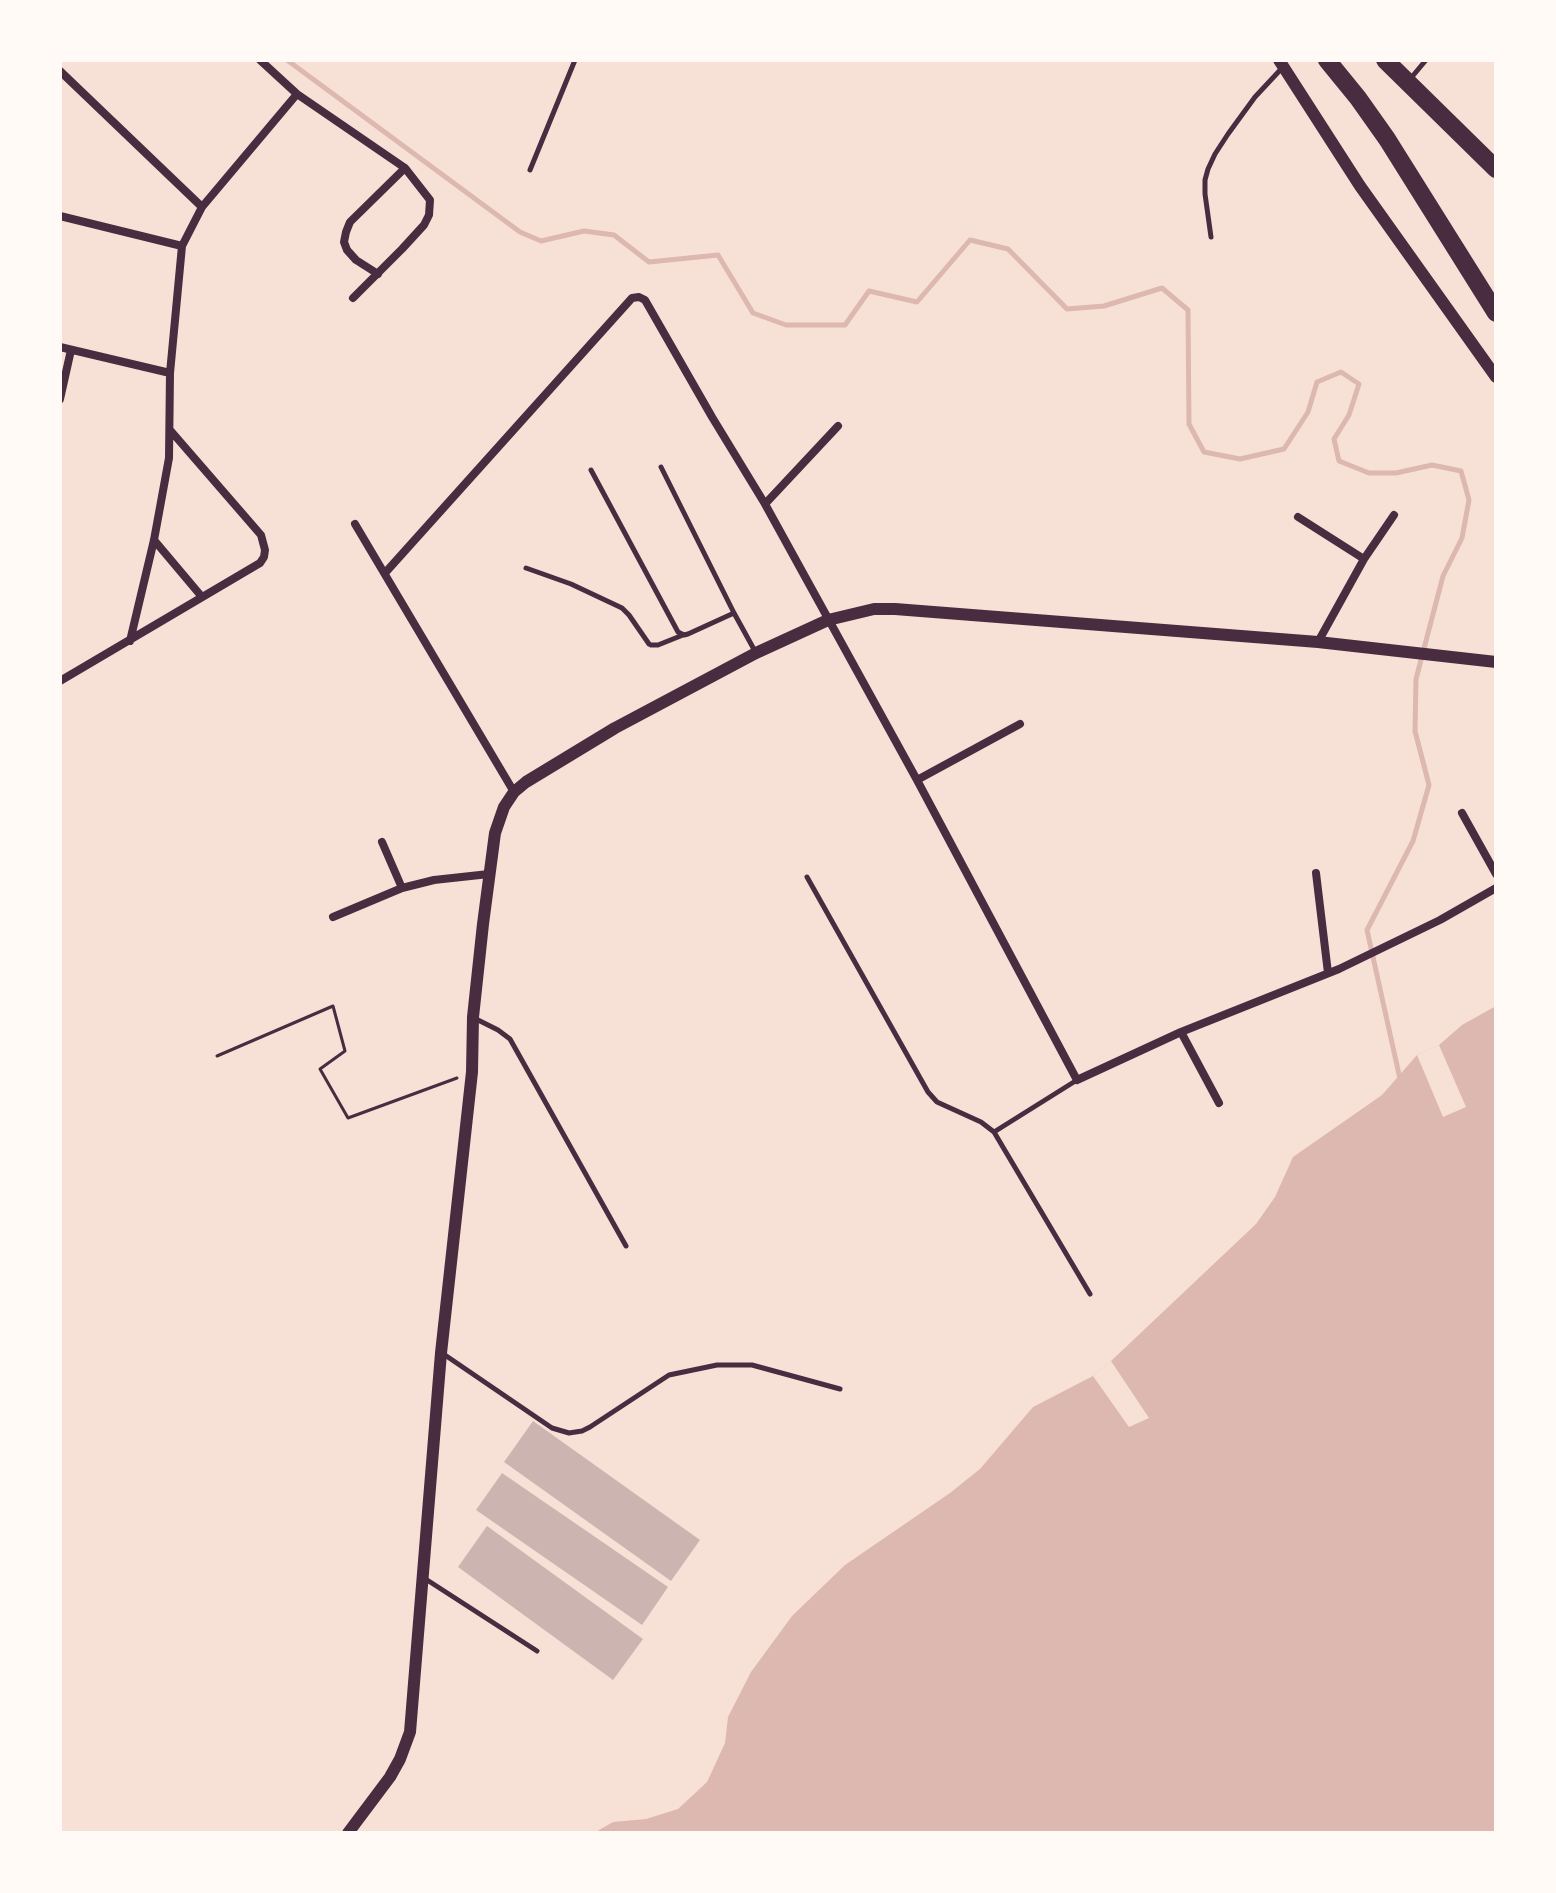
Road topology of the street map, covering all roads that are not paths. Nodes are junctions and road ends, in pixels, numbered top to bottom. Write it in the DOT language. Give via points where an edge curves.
graph roads {
  1 [pos="260,60"];
  2 [pos="575,60"];
  3 [pos="1327,60"];
  4 [pos="1385,60"];
  5 [pos="1426,60"];
  6 [pos="1281,63"];
  7 [pos="62,75"];
  8 [pos="1408,82"];
  9 [pos="297,94"];
  10 [pos="405,168"];
  11 [pos="1496,169"];
  12 [pos="530,170"];
  13 [pos="202,207"];
  14 [pos="60,216"];
  15 [pos="1211,237"];
  16 [pos="182,246"];
  17 [pos="378,274"];
  18 [pos="353,298"];
  19 [pos="1496,313"];
  20 [pos="60,347"];
  21 [pos="71,350"];
  22 [pos="170,373"];
  23 [pos="1496,377"];
  24 [pos="60,399"];
  25 [pos="838,426"];
  26 [pos="170,429"];
  27 [pos="661,467"];
  28 [pos="591,470"];
  29 [pos="765,504"];
  30 [pos="1394,515"];
  31 [pos="1298,517"];
  32 [pos="355,524"];
  33 [pos="154,540"];
  34 [pos="1364,559"];
  35 [pos="526,568"];
  36 [pos="385,573"];
  37 [pos="202,597"];
  38 [pos="734,613"];
  39 [pos="828,620"];
  40 [pos="684,635"];
  41 [pos="130,641"];
  42 [pos="1318,642"];
  43 [pos="756,653"];
  44 [pos="1496,662"];
  45 [pos="60,681"];
  46 [pos="1020,724"];
  47 [pos="917,780"];
  48 [pos="514,792"];
  49 [pos="1462,813"];
  50 [pos="382,842"];
  51 [pos="1316,873"];
  52 [pos="489,874"];
  53 [pos="1496,874"];
  54 [pos="807,877"];
  55 [pos="402,888"];
  56 [pos="1496,888"];
  57 [pos="333,917"];
  58 [pos="1328,973"];
  59 [pos="473,1017"];
  60 [pos="1181,1032"];
  61 [pos="1077,1080"];
  62 [pos="1219,1103"];
  63 [pos="994,1132"];
  64 [pos="626,1246"];
  65 [pos="1090,1294"];
  66 [pos="441,1353"];
  67 [pos="840,1389"];
  68 [pos="423,1577"];
  69 [pos="537,1651"];
  70 [pos="348,1833"];
  1 -- 9 [label="street"];
  2 -- 12 [label="lane"];
  3 -- 19 [label="highway" via="1387,139"];
  4 -- 8 [label="highway"];
  5 -- 8 [label="lane"];
  6 -- 15 [label="lane" via="1208,169 1205,194"];
  6 -- 23 [label="street" via="1360,186"];
  7 -- 13 [label="street"];
  8 -- 11 [label="highway"];
  9 -- 10 [label="street"];
  9 -- 13 [label="street"];
  10 -- 17 [label="street" via="430,200 429,215"];
  10 -- 17 [label="street" via="346,232 347,250"];
  13 -- 16 [label="street"];
  14 -- 16 [label="street"];
  16 -- 22 [label="street"];
  17 -- 18 [label="street"];
  20 -- 21 [label="street"];
  21 -- 22 [label="street"];
  21 -- 24 [label="street"];
  22 -- 26 [label="street"];
  25 -- 29 [label="street"];
  26 -- 33 [label="street"];
  26 -- 37 [label="street" via="264,542 260,563"];
  27 -- 38 [label="lane"];
  28 -- 40 [label="lane" via="676,630"];
  29 -- 36 [label="street" via="645,300 632,298"];
  29 -- 39 [label="street"];
  30 -- 34 [label="street"];
  31 -- 34 [label="street"];
  32 -- 36 [label="street"];
  33 -- 37 [label="street"];
  33 -- 41 [label="street"];
  34 -- 42 [label="street"];
  35 -- 40 [label="lane" via="622,608 651,645"];
  36 -- 48 [label="street"];
  37 -- 41 [label="street"];
  38 -- 40 [label="lane"];
  38 -- 43 [label="lane"];
  39 -- 42 [label="street" via="895,609"];
  39 -- 43 [label="street"];
  39 -- 47 [label="street"];
  41 -- 45 [label="street"];
  42 -- 44 [label="street"];
  43 -- 48 [label="street" via="615,728"];
  46 -- 47 [label="street"];
  47 -- 61 [label="street"];
  48 -- 52 [label="street" via="498,821"];
  49 -- 53 [label="street"];
  50 -- 55 [label="street"];
  51 -- 58 [label="street"];
  52 -- 55 [label="street"];
  52 -- 59 [label="street"];
  54 -- 63 [label="lane" via="928,1092"];
  55 -- 57 [label="street"];
  56 -- 58 [label="street"];
  58 -- 60 [label="street"];
  59 -- 64 [label="lane" via="510,1039"];
  59 -- 66 [label="street" via="472,1072"];
  60 -- 61 [label="street"];
  60 -- 62 [label="street"];
  61 -- 63 [label="lane"];
  63 -- 65 [label="lane"];
  66 -- 67 [label="lane" via="552,1428 569,1433 590,1427 669,1375 717,1365 752,1365"];
  66 -- 68 [label="street"];
  68 -- 69 [label="lane"];
  68 -- 70 [label="street" via="410,1732 390,1777"];
}
